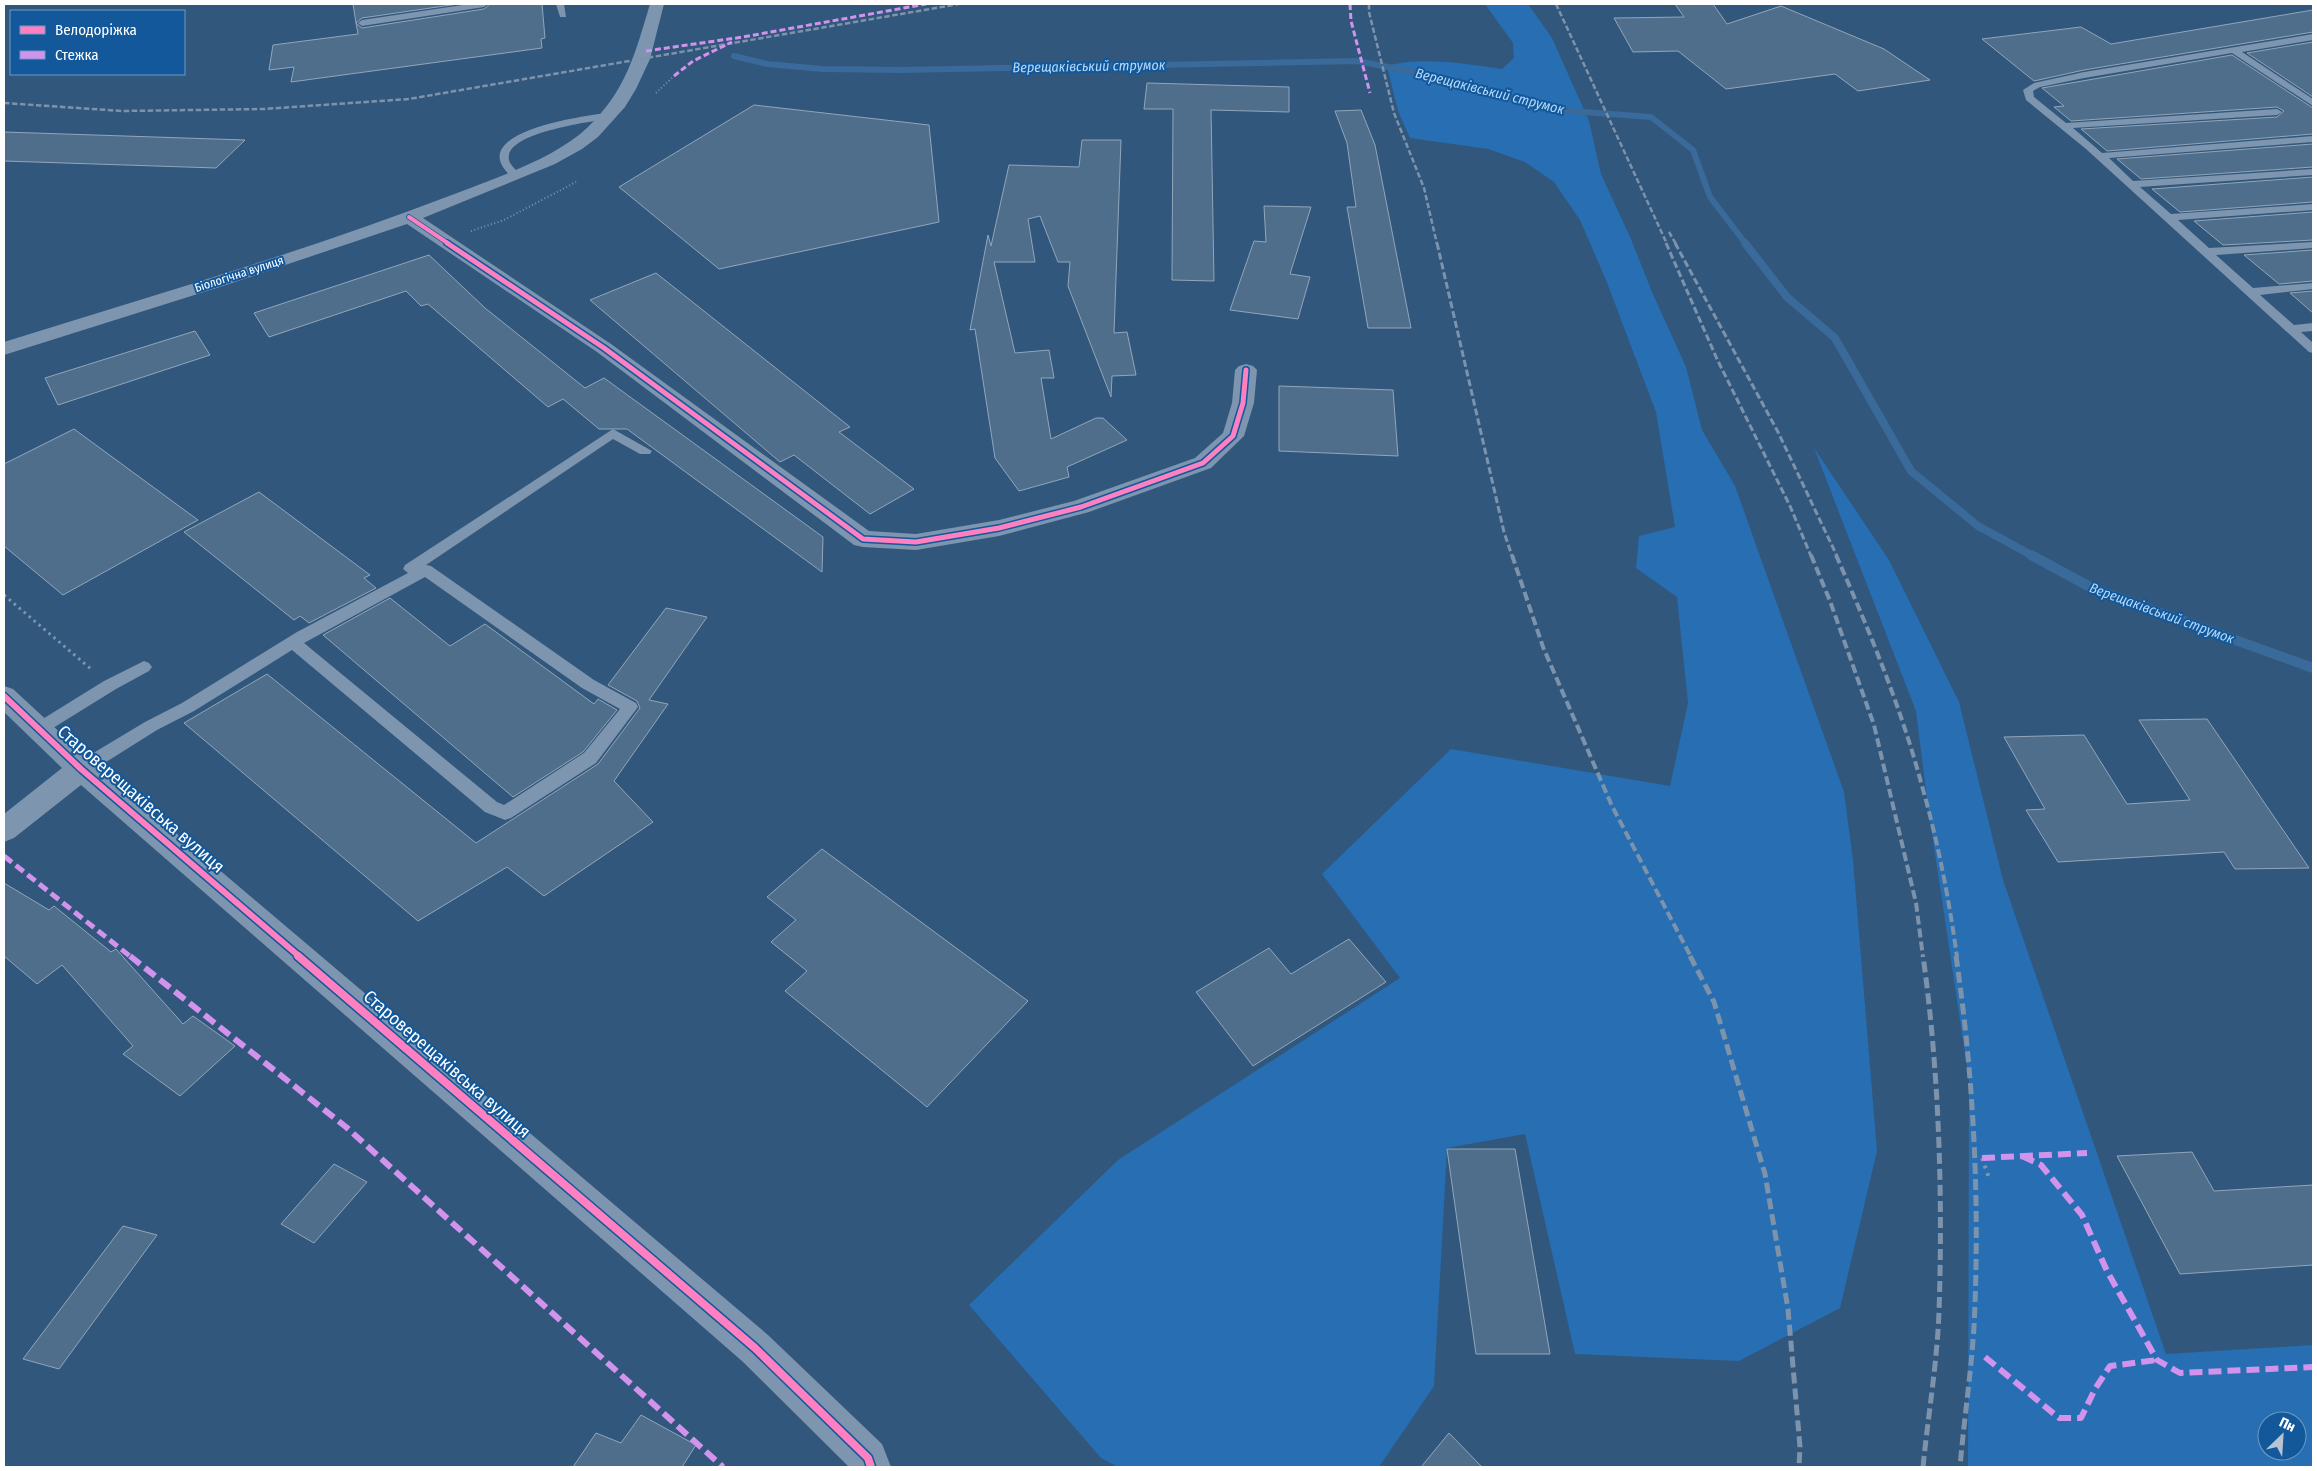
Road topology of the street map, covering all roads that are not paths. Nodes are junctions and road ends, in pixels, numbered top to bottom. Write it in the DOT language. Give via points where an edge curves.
graph roads {
  1 [pos="484,4"];
  2 [pos="560,4"];
  3 [pos="656,4"];
  4 [pos="563,16"];
  5 [pos="362,22"];
  6 [pos="2313,37"];
  7 [pos="2235,52"];
  8 [pos="2313,103"];
  9 [pos="2277,112"];
  10 [pos="607,116"];
  11 [pos="2063,126"];
  12 [pos="2313,139"];
  13 [pos="2099,156"];
  14 [pos="2313,172"];
  15 [pos="516,175"];
  16 [pos="2130,184"];
  17 [pos="2313,207"];
  18 [pos="408,217"];
  19 [pos="2168,218"];
  20 [pos="2313,245"];
  21 [pos="2206,252"];
  22 [pos="2313,286"];
  23 [pos="2250,292"];
  24 [pos="2313,327"];
  25 [pos="2291,329"];
  26 [pos="4,349"];
  27 [pos="2313,349"];
  28 [pos="1246,370"];
  29 [pos="645,452"];
  30 [pos="292,642"];
  31 [pos="144,667"];
  32 [pos="4,696"];
  33 [pos="39,729"];
  34 [pos="81,768"];
  35 [pos="4,830"];
  36 [pos="869,1463"];
  1 -- 5 [label="lane"];
  2 -- 4 [label="lane"];
  3 -- 10 [label="street, Біологічна вулиця" via="643,60 630,90"];
  6 -- 7 [label="lane"];
  7 -- 8 [label="lane"];
  7 -- 11 [label="lane" via="2084,75 2037,85 2028,90 2029,98"];
  9 -- 11 [label="lane"];
  10 -- 15 [label="street, Біологічна вулиця" via="574,147"];
  10 -- 15 [label="lane" via="557,124 516,142 504,156 504,163"];
  11 -- 13 [label="lane"];
  12 -- 13 [label="lane"];
  13 -- 16 [label="lane"];
  14 -- 16 [label="lane"];
  15 -- 18 [label="street, Біологічна вулиця"];
  16 -- 19 [label="lane"];
  17 -- 19 [label="lane"];
  18 -- 26 [label="street, Біологічна вулиця" via="342,242"];
  18 -- 28 [label="street" via="604,348 863,539 916,542 999,528 1081,507 1203,463 1233,436 1243,403"];
  19 -- 21 [label="lane"];
  20 -- 21 [label="lane"];
  21 -- 23 [label="lane"];
  22 -- 23 [label="lane"];
  23 -- 25 [label="lane"];
  24 -- 25 [label="lane"];
  25 -- 27 [label="lane"];
  29 -- 30 [label="lane" via="613,433 430,557"];
  30 -- 30 [label="lane" via="492,807 505,813 590,758 630,707 588,684 426,570"];
  30 -- 34 [label="lane"];
  31 -- 33 [label="lane" via="110,684"];
  32 -- 33 [label="street, Староверещаківська вулиця"];
  33 -- 34 [label="street, Староверещаківська вулиця"];
  34 -- 35 [label="street"];
  34 -- 36 [label="street, Староверещаківська вулиця" via="755,1348"];
}
